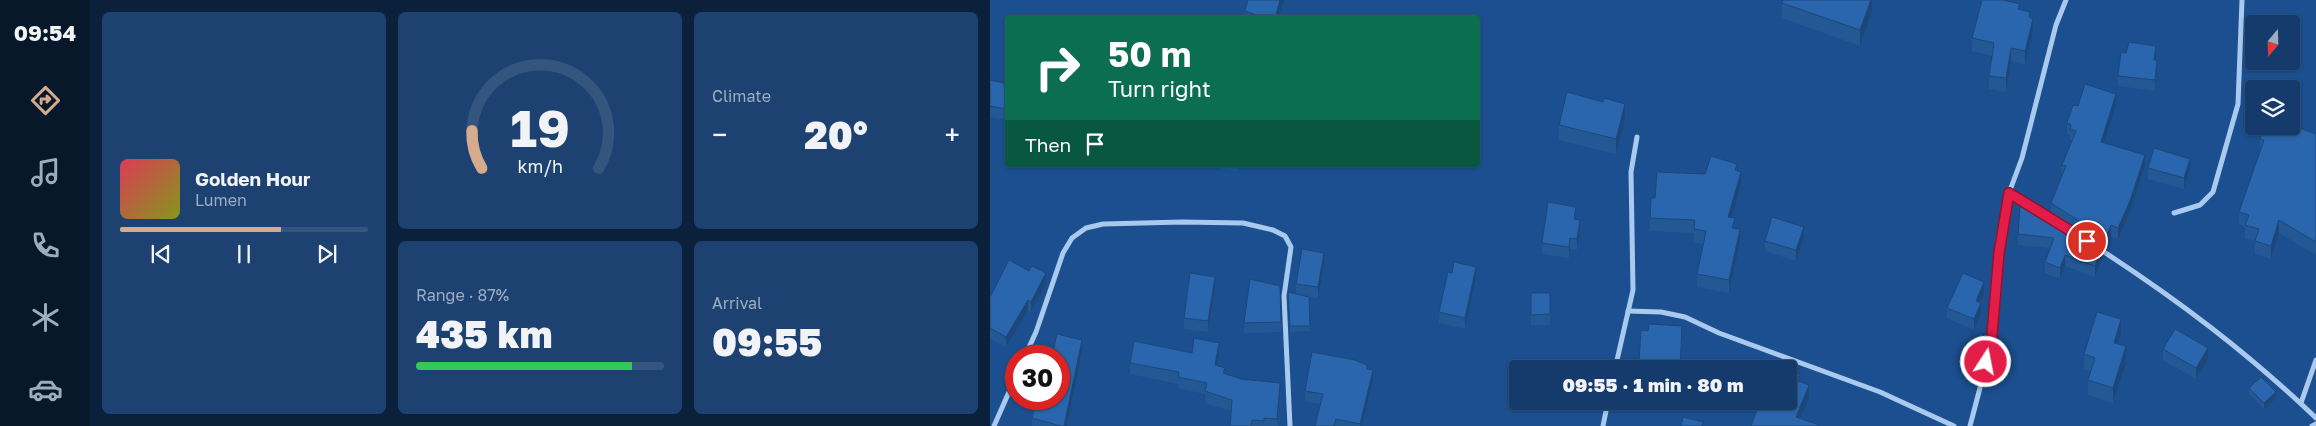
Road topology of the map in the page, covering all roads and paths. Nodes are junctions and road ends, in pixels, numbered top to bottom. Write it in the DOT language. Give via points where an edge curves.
graph roads {
  1 [pos="2066,0"];
  2 [pos="2242,0"];
  3 [pos="1637,137"];
  4 [pos="2009,193"];
  5 [pos="2174,213"];
  6 [pos="2048,217"];
  7 [pos="2095,246"];
  8 [pos="1628,311"];
  9 [pos="1030,345"];
  10 [pos="1617,360"];
  11 [pos="2316,360"];
  12 [pos="1005,401"];
  13 [pos="2301,403"];
  14 [pos="1606,410"];
  15 [pos="2316,418"];
  16 [pos="2316,424"];
  17 [pos="994,426"];
  18 [pos="1290,426"];
  19 [pos="1603,426"];
  20 [pos="1954,426"];
  21 [pos="1970,426"];
  22 [pos="2312,426"];
  1 -- 4 [label="street" via="2056,25 2022,158"];
  2 -- 5 [label="street" via="2238,104 2213,192 2200,205"];
  3 -- 8 [label="street" via="1632,172 1633,290"];
  4 -- 6 [label="street"];
  4 -- 21 [label="street" via="1999,253 1991,346"];
  7 -- 13 [label="street" via="2164,291 2244,352"];
  8 -- 10 [label="street"];
  8 -- 20 [label="street" via="1685,317 1719,333 1880,392"];
  9 -- 18 [label="street" via="1063,253 1072,238 1086,228 1103,224 1182,222 1243,223 1273,230 1285,236 1291,247 1284,296"];
  11 -- 13 [label="street"];
  12 -- 17 [label="street"];
  13 -- 15 [label="street"];
  14 -- 19 [label="street"];
  16 -- 22 [label="street"];
}
